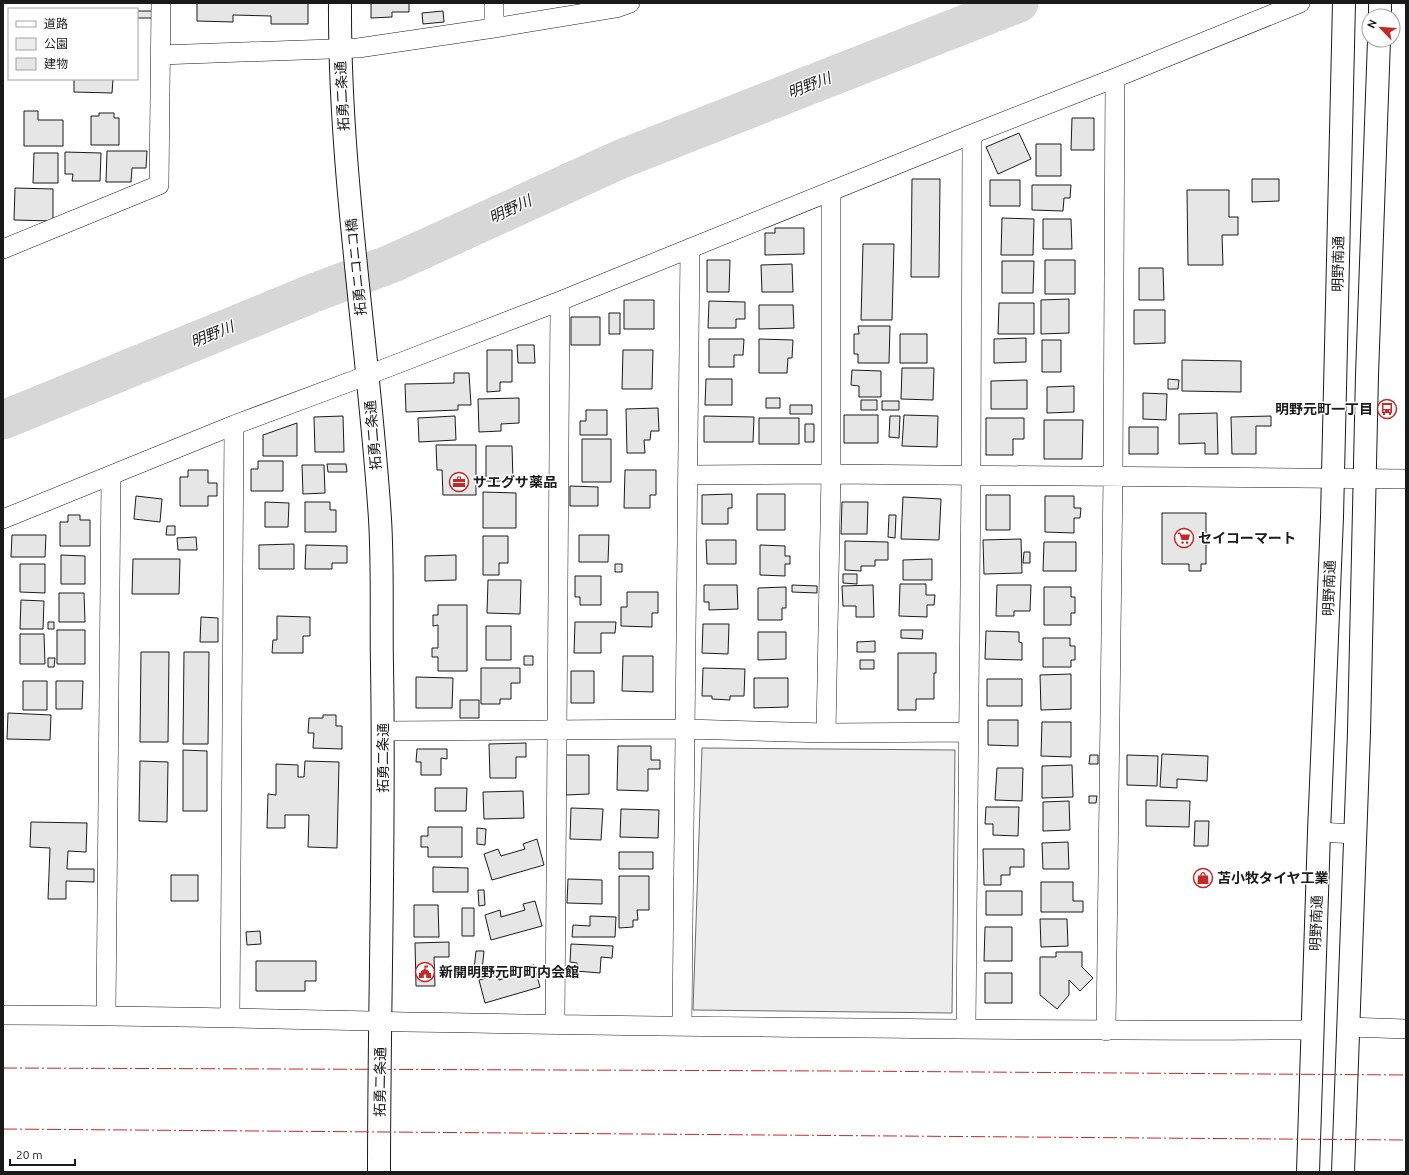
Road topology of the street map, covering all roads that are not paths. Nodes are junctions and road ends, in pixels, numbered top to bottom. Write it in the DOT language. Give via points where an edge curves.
graph roads {
  1 [pos="161,3"];
  2 [pos="340,3"];
  3 [pos="494,3"];
  4 [pos="1300,3"];
  5 [pos="1344,3"];
  6 [pos="620,5"];
  7 [pos="494,28"];
  8 [pos="1379,48"];
  9 [pos="340,49"];
  10 [pos="160,55"];
  11 [pos="1115,78"];
  12 [pos="972,134"];
  13 [pos="348,189"];
  14 [pos="831,191"];
  15 [pos="690,248"];
  16 [pos="3,249"];
  17 [pos="560,300"];
  18 [pos="364,345"];
  19 [pos="368,376"];
  20 [pos="234,425"];
  21 [pos="830,474"];
  22 [pos="688,475"];
  23 [pos="111,476"];
  24 [pos="972,476"];
  25 [pos="1113,476"];
  26 [pos="1332,478"];
  27 [pos="1365,478"];
  28 [pos="1406,479"];
  29 [pos="3,519"];
  30 [pos="686,729"];
  31 [pos="558,730"];
  32 [pos="383,731"];
  33 [pos="970,732"];
  34 [pos="826,733"];
  35 [pos="1319,832"];
  36 [pos="1354,834"];
  37 [pos="3,1015"];
  38 [pos="106,1015"];
  39 [pos="230,1018"];
  40 [pos="381,1021"];
  41 [pos="555,1024"];
  42 [pos="682,1026"];
  43 [pos="1348,1027"];
  44 [pos="966,1028"];
  45 [pos="1406,1029"];
  46 [pos="1313,1030"];
  47 [pos="1106,1031"];
  48 [pos="379,1172"];
  49 [pos="1308,1172"];
  50 [pos="1343,1172"];
  1 -- 10 [label="street"];
  2 -- 9 [label="street, 拓勇二条通"];
  3 -- 7 [label="street"];
  4 -- 11 [label="street"];
  5 -- 26 [label="street, 明野南通"];
  6 -- 7 [label="street"];
  7 -- 9 [label="street"];
  8 -- 27 [label="street"];
  9 -- 10 [label="street"];
  9 -- 13 [label="street, 拓勇二条通"];
  10 -- 16 [label="street" via="159,185"];
  11 -- 12 [label="street"];
  11 -- 25 [label="street"];
  12 -- 14 [label="street"];
  12 -- 24 [label="street"];
  13 -- 18 [label="street, 拓勇ニコニコ橋"];
  14 -- 15 [label="street"];
  14 -- 21 [label="street"];
  15 -- 17 [label="street"];
  15 -- 22 [label="street"];
  17 -- 19 [label="street"];
  17 -- 31 [label="street"];
  18 -- 19 [label="street, 拓勇二条通"];
  19 -- 20 [label="street"];
  19 -- 32 [label="street, 拓勇二条通" via="380,521"];
  20 -- 23 [label="street"];
  20 -- 39 [label="street"];
  21 -- 22 [label="street"];
  21 -- 24 [label="street"];
  21 -- 34 [label="street"];
  22 -- 30 [label="street"];
  23 -- 29 [label="street"];
  23 -- 38 [label="street"];
  24 -- 25 [label="street"];
  24 -- 33 [label="street"];
  25 -- 26 [label="street"];
  25 -- 47 [label="street"];
  26 -- 27 [label="street"];
  26 -- 35 [label="street, 明野南通"];
  27 -- 28 [label="street"];
  27 -- 36 [label="street"];
  30 -- 31 [label="street"];
  30 -- 34 [label="street"];
  30 -- 42 [label="street"];
  31 -- 32 [label="street"];
  31 -- 41 [label="street"];
  32 -- 40 [label="street, 拓勇二条通"];
  33 -- 34 [label="street"];
  33 -- 44 [label="street"];
  35 -- 36 [label="street"];
  35 -- 46 [label="street, 明野南通"];
  36 -- 43 [label="street"];
  37 -- 38 [label="street"];
  38 -- 39 [label="street"];
  39 -- 40 [label="street"];
  40 -- 41 [label="street"];
  40 -- 48 [label="street, 拓勇二条通"];
  41 -- 42 [label="street"];
  42 -- 44 [label="street"];
  43 -- 45 [label="street"];
  43 -- 50 [label="street"];
  44 -- 47 [label="street"];
  46 -- 47 [label="street"];
  46 -- 49 [label="street, 明野南通"];
}
